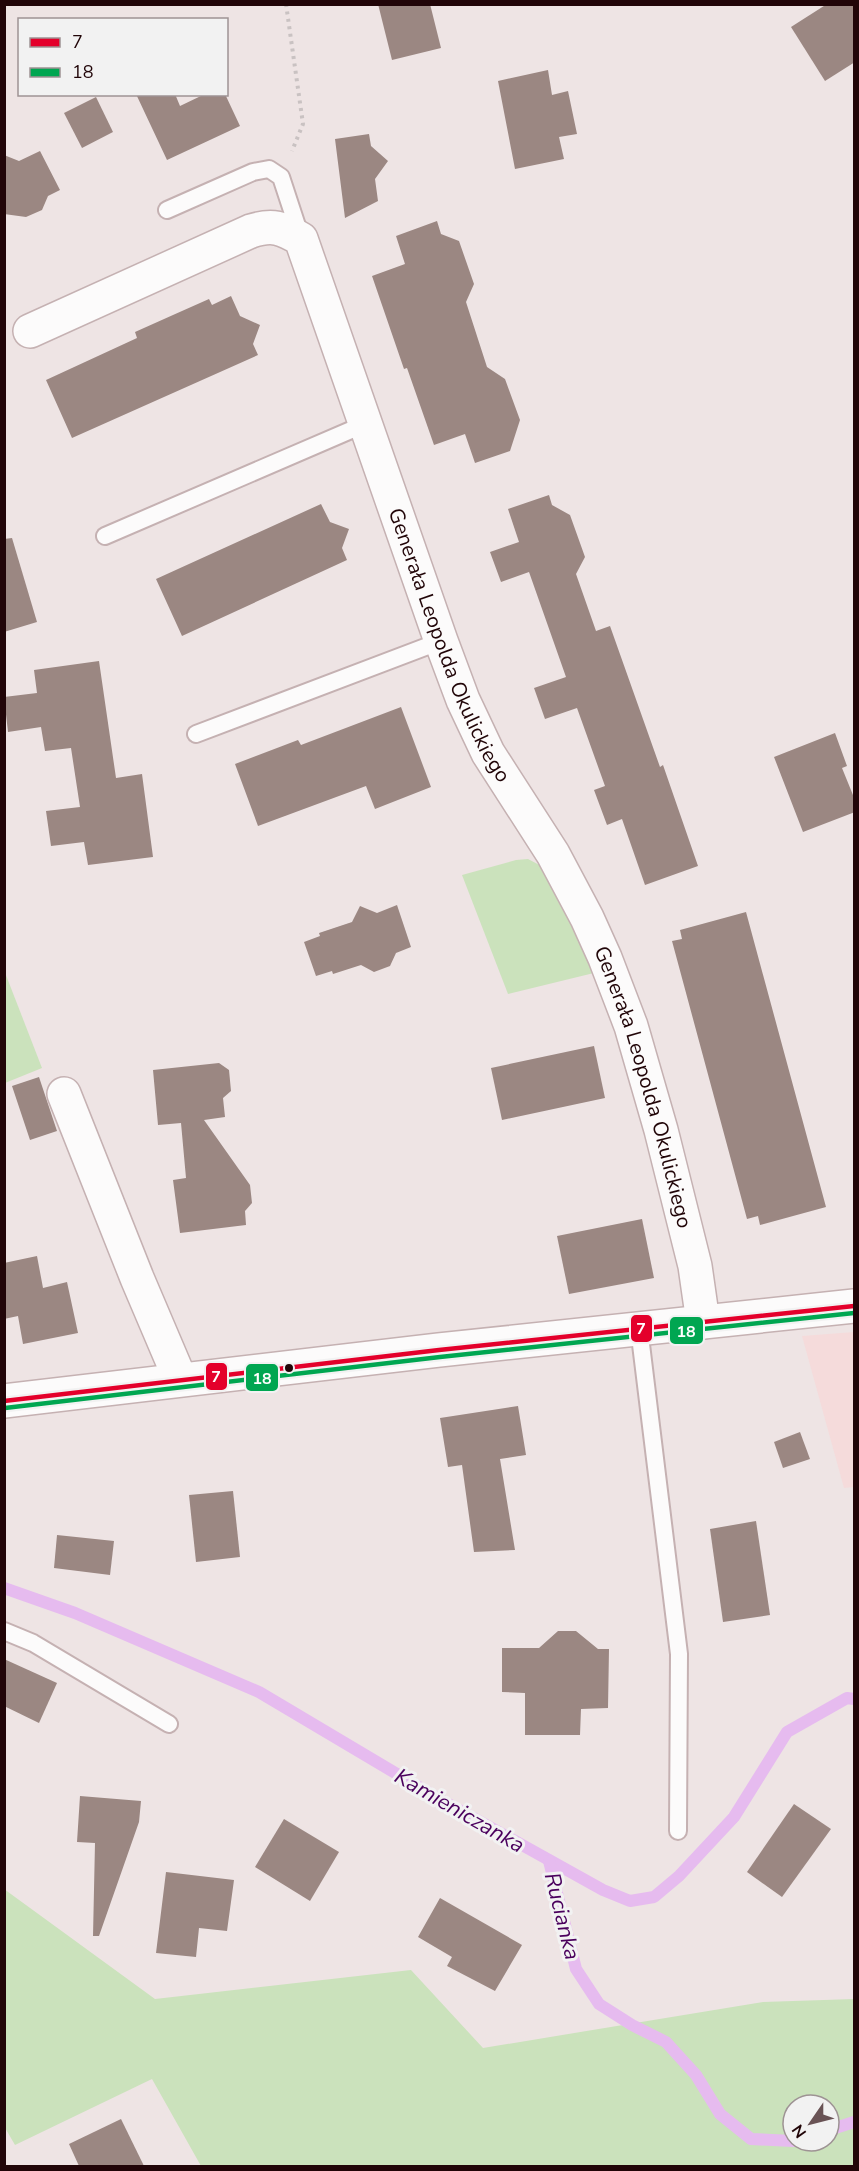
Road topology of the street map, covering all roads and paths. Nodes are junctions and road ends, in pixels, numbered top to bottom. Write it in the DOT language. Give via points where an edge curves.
graph roads {
  1 [pos="286,4"];
  2 [pos="281,177"];
  3 [pos="167,210"];
  4 [pos="301,239"];
  5 [pos="30,331"];
  6 [pos="365,424"];
  7 [pos="105,536"];
  8 [pos="441,641"];
  9 [pos="196,734"];
  10 [pos="64,1094"];
  11 [pos="855,1306"];
  12 [pos="703,1322"];
  13 [pos="639,1328"];
  14 [pos="180,1379"];
  15 [pos="4,1401"];
  16 [pos="4,1631"];
  17 [pos="168,1724"];
  18 [pos="678,1832"];
  1 -- 2 [label="path" via="303,124"];
  2 -- 3 [label="lane" via="269,169 253,172"];
  2 -- 4 [label="lane"];
  4 -- 5 [label="street" via="284,229 266,226 251,231"];
  4 -- 6 [label="street, Generała Leopolda Okulickiego"];
  6 -- 7 [label="lane"];
  6 -- 8 [label="street, Generała Leopolda Okulickiego"];
  8 -- 9 [label="lane"];
  8 -- 12 [label="street, Generała Leopolda Okulickiego" via="488,753 553,854 605,958 631,1026 661,1130 695,1266"];
  10 -- 14 [label="street"];
  11 -- 12 [label="street"];
  12 -- 13 [label="street"];
  13 -- 14 [label="street"];
  13 -- 18 [label="lane" via="679,1654"];
  14 -- 15 [label="street"];
  16 -- 17 [label="lane" via="33,1643"];
}
